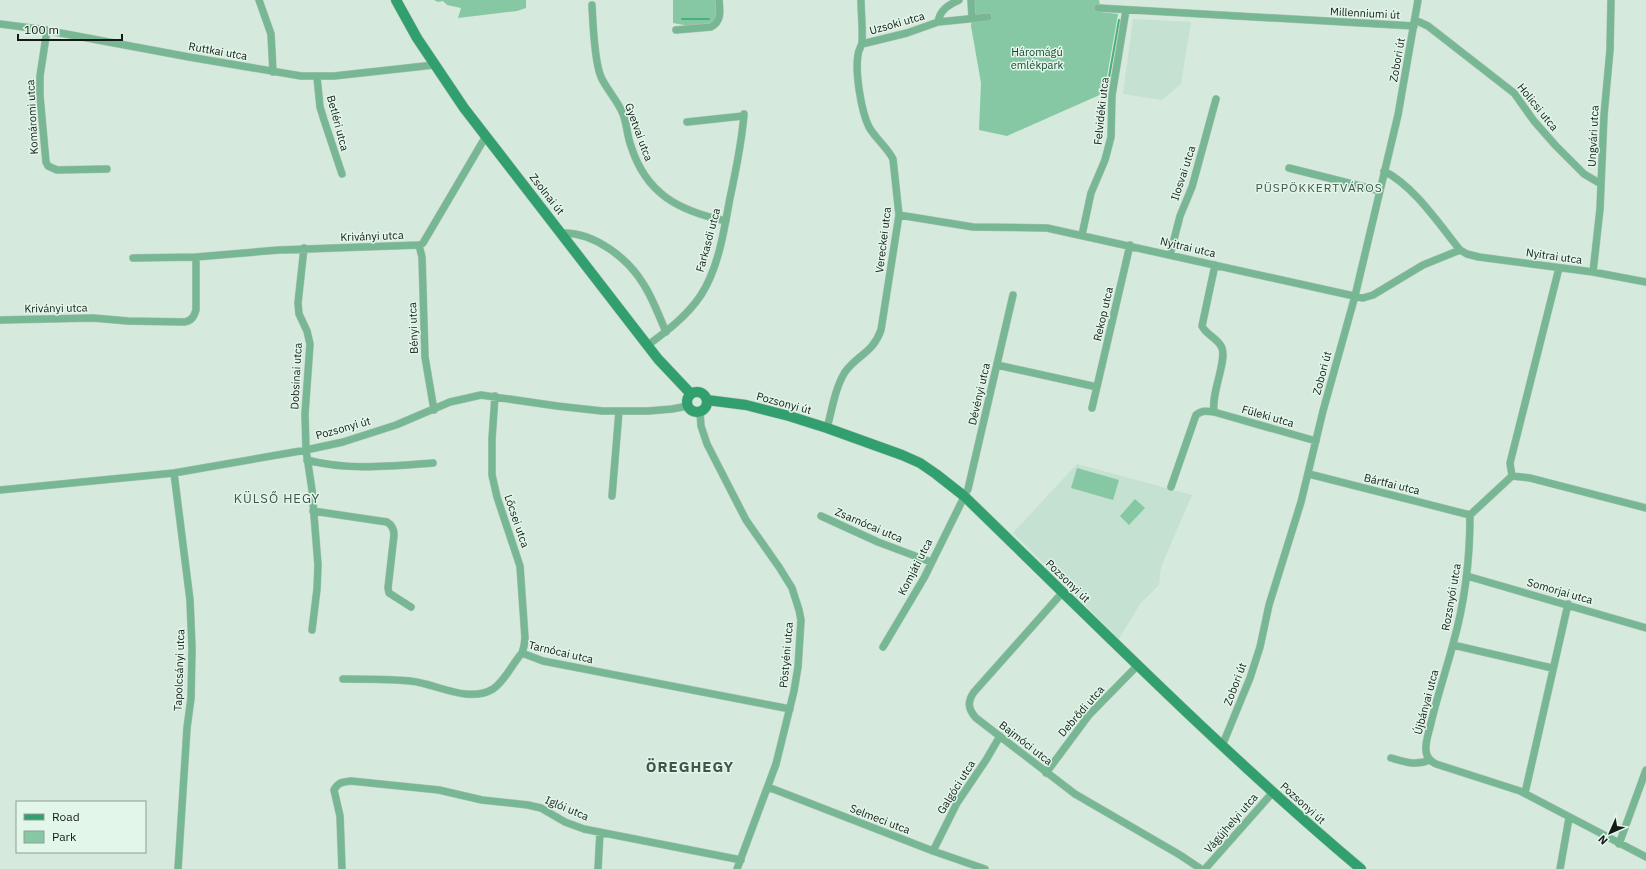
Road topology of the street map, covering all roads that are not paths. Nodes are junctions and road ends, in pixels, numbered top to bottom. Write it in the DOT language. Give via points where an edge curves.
graph roads {
  1 [pos="259,0"];
  2 [pos="396,0"];
  3 [pos="719,0"];
  4 [pos="861,0"];
  5 [pos="959,0"];
  6 [pos="971,0"];
  7 [pos="1418,0"];
  8 [pos="1611,0"];
  9 [pos="592,5"];
  10 [pos="1098,8"];
  11 [pos="1126,10"];
  12 [pos="988,16"];
  13 [pos="972,18"];
  14 [pos="938,22"];
  15 [pos="1415,23"];
  16 [pos="0,24"];
  17 [pos="47,30"];
  18 [pos="676,30"];
  19 [pos="862,44"];
  20 [pos="434,65"];
  21 [pos="273,72"];
  22 [pos="317,77"];
  23 [pos="1216,99"];
  24 [pos="687,122"];
  25 [pos="486,136"];
  26 [pos="1289,168"];
  27 [pos="107,169"];
  28 [pos="1384,171"];
  29 [pos="342,174"];
  30 [pos="1601,184"];
  31 [pos="1380,191"];
  32 [pos="899,215"];
  33 [pos="726,221"];
  34 [pos="562,233"];
  35 [pos="1082,235"];
  36 [pos="419,245"];
  37 [pos="1130,245"];
  38 [pos="304,248"];
  39 [pos="1460,250"];
  40 [pos="1170,255"];
  41 [pos="196,257"];
  42 [pos="133,258"];
  43 [pos="1215,265"];
  44 [pos="1559,268"];
  45 [pos="1593,272"];
  46 [pos="1646,282"];
  47 [pos="1013,295"];
  48 [pos="1356,296"];
  49 [pos="0,320"];
  50 [pos="666,332"];
  51 [pos="648,345"];
  52 [pos="997,365"];
  53 [pos="1097,387"];
  54 [pos="691,394"];
  55 [pos="495,396"];
  56 [pos="707,400"];
  57 [pos="688,406"];
  58 [pos="1092,408"];
  59 [pos="434,410"];
  60 [pos="619,412"];
  61 [pos="700,412"];
  62 [pos="1214,412"];
  63 [pos="827,428"];
  64 [pos="1316,441"];
  65 [pos="306,450"];
  66 [pos="307,460"];
  67 [pos="433,463"];
  68 [pos="174,473"];
  69 [pos="1309,474"];
  70 [pos="1512,476"];
  71 [pos="1172,487"];
  72 [pos="0,490"];
  73 [pos="612,496"];
  74 [pos="964,496"];
  75 [pos="1646,508"];
  76 [pos="313,511"];
  77 [pos="1470,515"];
  78 [pos="821,516"];
  79 [pos="931,562"];
  80 [pos="1467,576"];
  81 [pos="1062,593"];
  82 [pos="1568,604"];
  83 [pos="411,607"];
  84 [pos="1646,628"];
  85 [pos="312,630"];
  86 [pos="1453,645"];
  87 [pos="883,647"];
  88 [pos="522,653"];
  89 [pos="1137,666"];
  90 [pos="1552,668"];
  91 [pos="343,678"];
  92 [pos="790,709"];
  93 [pos="1000,736"];
  94 [pos="1222,746"];
  95 [pos="1391,758"];
  96 [pos="1430,760"];
  97 [pos="1646,770"];
  98 [pos="1046,773"];
  99 [pos="768,787"];
  100 [pos="1273,792"];
  101 [pos="1525,793"];
  102 [pos="1570,818"];
  103 [pos="600,832"];
  104 [pos="1619,844"];
  105 [pos="933,851"];
  106 [pos="1646,857"];
  107 [pos="741,860"];
  108 [pos="178,869"];
  109 [pos="342,869"];
  110 [pos="598,869"];
  111 [pos="737,869"];
  112 [pos="985,869"];
  113 [pos="1201,869"];
  114 [pos="1205,869"];
  115 [pos="1361,869"];
  116 [pos="1560,869"];
  1 -- 21 [label="street" via="271,34"];
  2 -- 20 [label="street, Zsolnai út"];
  3 -- 18 [label="street" via="720,14 716,24 711,27"];
  4 -- 19 [label="street, Vereckei utca"];
  5 -- 14 [label="street, Uzsoki utca" via="942,11"];
  6 -- 13 [label="street"];
  7 -- 15 [label="street, Zobori út"];
  8 -- 30 [label="street, Ungvári utca"];
  9 -- 33 [label="street, Gyetvai utca" via="593,31 601,76 622,112 630,146 641,169 654,188 677,206 695,214"];
  10 -- 11 [label="street, Millenniumi út"];
  11 -- 15 [label="street, Millenniumi út"];
  11 -- 35 [label="street, Felvidéki utca" via="1112,95 1111,137 1105,160 1091,193"];
  12 -- 13 [label="street, Uzsoki utca"];
  13 -- 14 [label="street, Uzsoki utca"];
  14 -- 19 [label="street, Uzsoki utca"];
  15 -- 28 [label="street, Zobori út" via="1398,115"];
  15 -- 30 [label="street, Holicsi utca" via="1428,26 1514,93 1556,146 1584,174"];
  16 -- 17 [label="street, Ruttkai utca"];
  17 -- 21 [label="street, Ruttkai utca"];
  17 -- 27 [label="street, Komáromi utca" via="40,96 46,162 48,166 57,170"];
  19 -- 32 [label="street, Vereckei utca" via="858,53 858,83 870,128 893,159"];
  20 -- 22 [label="street, Ruttkai utca"];
  20 -- 25 [label="street, Zsolnai út"];
  21 -- 22 [label="street, Ruttkai utca"];
  22 -- 29 [label="street, Betléri utca" via="324,120"];
  23 -- 40 [label="street, Ilosvai utca"];
  24 -- 33 [label="street, Farkasdi utca" via="744,115"];
  25 -- 34 [label="street, Zsolnai út"];
  25 -- 36 [label="street, Kriványi utca" via="423,243"];
  26 -- 31 [label="street"];
  28 -- 31 [label="street, Zobori út"];
  28 -- 39 [label="street, Nyitrai utca" via="1403,184"];
  30 -- 45 [label="street, Ungvári utca"];
  31 -- 48 [label="street, Zobori út"];
  32 -- 35 [label="street, Nyitrai utca" via="973,227 1047,228"];
  32 -- 63 [label="street, Vereckei utca" via="881,330 874,344 845,372"];
  33 -- 50 [label="street, Farkasdi utca" via="706,286 692,306"];
  34 -- 50 [label="street" via="580,235 593,240 628,265 644,285"];
  34 -- 51 [label="street, Zsolnai út"];
  35 -- 37 [label="street, Nyitrai utca"];
  36 -- 38 [label="street, Kriványi utca"];
  36 -- 59 [label="street, Bényi utca" via="422,257 425,357"];
  37 -- 40 [label="street, Nyitrai utca"];
  37 -- 53 [label="street, Rekop utca"];
  38 -- 41 [label="street, Kriványi utca"];
  38 -- 65 [label="street, Dobsinai utca" via="298,303 299,314 310,344 305,414"];
  39 -- 44 [label="street, Nyitrai utca" via="1479,257"];
  39 -- 48 [label="street, Nyitrai utca" via="1423,265 1373,295 1363,298"];
  40 -- 43 [label="street, Nyitrai utca"];
  41 -- 42 [label="street, Kriványi utca"];
  41 -- 49 [label="street, Kriványi utca" via="196,310 194,316 185,322 93,318"];
  43 -- 48 [label="street, Nyitrai utca"];
  43 -- 62 [label="street" via="1202,326 1219,343 1223,355 1214,398"];
  44 -- 45 [label="street, Nyitrai utca"];
  44 -- 70 [label="street" via="1510,463"];
  45 -- 46 [label="street, Nyitrai utca"];
  47 -- 52 [label="street, Dévényi utca"];
  48 -- 64 [label="street, Zobori út"];
  50 -- 51 [label="street, Farkasdi utca"];
  51 -- 54 [label="street, Zsolnai út" via="665,368"];
  52 -- 53 [label="street"];
  52 -- 74 [label="street, Dévényi utca" via="970,481"];
  53 -- 58 [label="street, Rekop utca"];
  54 -- 56 [label="street" via="702,393"];
  54 -- 57 [label="street" via="687,399"];
  55 -- 59 [label="street, Pozsonyi út" via="481,395 461,399"];
  55 -- 60 [label="street, Pozsonyi út"];
  55 -- 88 [label="street, Lőcsei utca" via="492,475 520,566 525,638"];
  56 -- 61 [label="street" via="706,406"];
  56 -- 63 [label="street, Pozsonyi út" via="764,409"];
  57 -- 60 [label="street, Pozsonyi út" via="666,410"];
  57 -- 61 [label="street" via="693,411"];
  59 -- 65 [label="street, Pozsonyi út" via="343,442"];
  60 -- 73 [label="street"];
  61 -- 92 [label="street, Pöstyéni utca" via="701,426 707,444 737,505 786,577 799,610 798,667"];
  62 -- 64 [label="street, Füleki utca"];
  62 -- 71 [label="street, Füleki utca" via="1200,412 1196,416"];
  63 -- 74 [label="street, Pozsonyi út" via="920,463"];
  64 -- 69 [label="street, Zobori út"];
  65 -- 66 [label="street, Dobsinai utca"];
  65 -- 68 [label="street, Pozsonyi út"];
  66 -- 67 [label="street" via="347,467"];
  66 -- 76 [label="street, Dobsinai utca"];
  68 -- 72 [label="street, Pozsonyi út"];
  68 -- 108 [label="street, Tapolcsányi utca" via="190,600 192,648 191,698"];
  69 -- 77 [label="street, Bártfai utca"];
  69 -- 94 [label="street, Zobori út" via="1269,605 1260,647"];
  70 -- 75 [label="street" via="1530,478"];
  70 -- 77 [label="street"];
  74 -- 79 [label="street, Komjáti utca"];
  74 -- 81 [label="street, Pozsonyi út"];
  76 -- 83 [label="street" via="391,524 394,535 389,593"];
  76 -- 85 [label="street, Dobsinai utca" via="318,578"];
  77 -- 80 [label="street, Rozsnyói utca"];
  78 -- 79 [label="street, Zsarnócai utca"];
  79 -- 87 [label="street, Komjáti utca"];
  80 -- 82 [label="street, Somorjai utca"];
  80 -- 86 [label="street, Rozsnyói utca"];
  81 -- 89 [label="street, Pozsonyi út"];
  81 -- 93 [label="street, Bajmóci utca" via="970,697 968,703 972,714"];
  82 -- 84 [label="street, Somorjai utca"];
  82 -- 90 [label="street"];
  86 -- 90 [label="street, Rozsnyói utca"];
  86 -- 96 [label="street, Újbányai utca" via="1438,692 1425,750"];
  88 -- 91 [label="street, Tarnócai utca" via="499,684 487,692 453,692 411,681"];
  88 -- 92 [label="street, Tarnócai utca" via="543,661"];
  89 -- 94 [label="street, Pozsonyi út"];
  89 -- 98 [label="street, Debrődi utca" via="1089,715"];
  90 -- 101 [label="street"];
  92 -- 99 [label="street, Pöstyéni utca"];
  93 -- 98 [label="street, Bajmóci utca"];
  93 -- 105 [label="street, Galgóci utca" via="957,804"];
  94 -- 100 [label="street, Pozsonyi út"];
  95 -- 96 [label="street" via="1417,764"];
  96 -- 101 [label="street"];
  97 -- 104 [label="street"];
  98 -- 113 [label="street, Bajmóci utca" via="1083,800"];
  99 -- 105 [label="street, Selmeci utca"];
  99 -- 107 [label="street, Pöstyéni utca"];
  100 -- 114 [label="street, Vágújhelyi utca"];
  100 -- 115 [label="street, Pozsonyi út"];
  101 -- 102 [label="street"];
  102 -- 104 [label="street"];
  102 -- 116 [label="street"];
  103 -- 107 [label="street, Iglói utca"];
  103 -- 109 [label="street, Iglói utca" via="573,825 540,808 528,805 482,800 439,790 351,781 337,784 334,790 340,816"];
  103 -- 110 [label="street"];
  104 -- 106 [label="street"];
  105 -- 112 [label="street, Selmeci utca"];
  107 -- 111 [label="street, Pöstyéni utca"];
}
